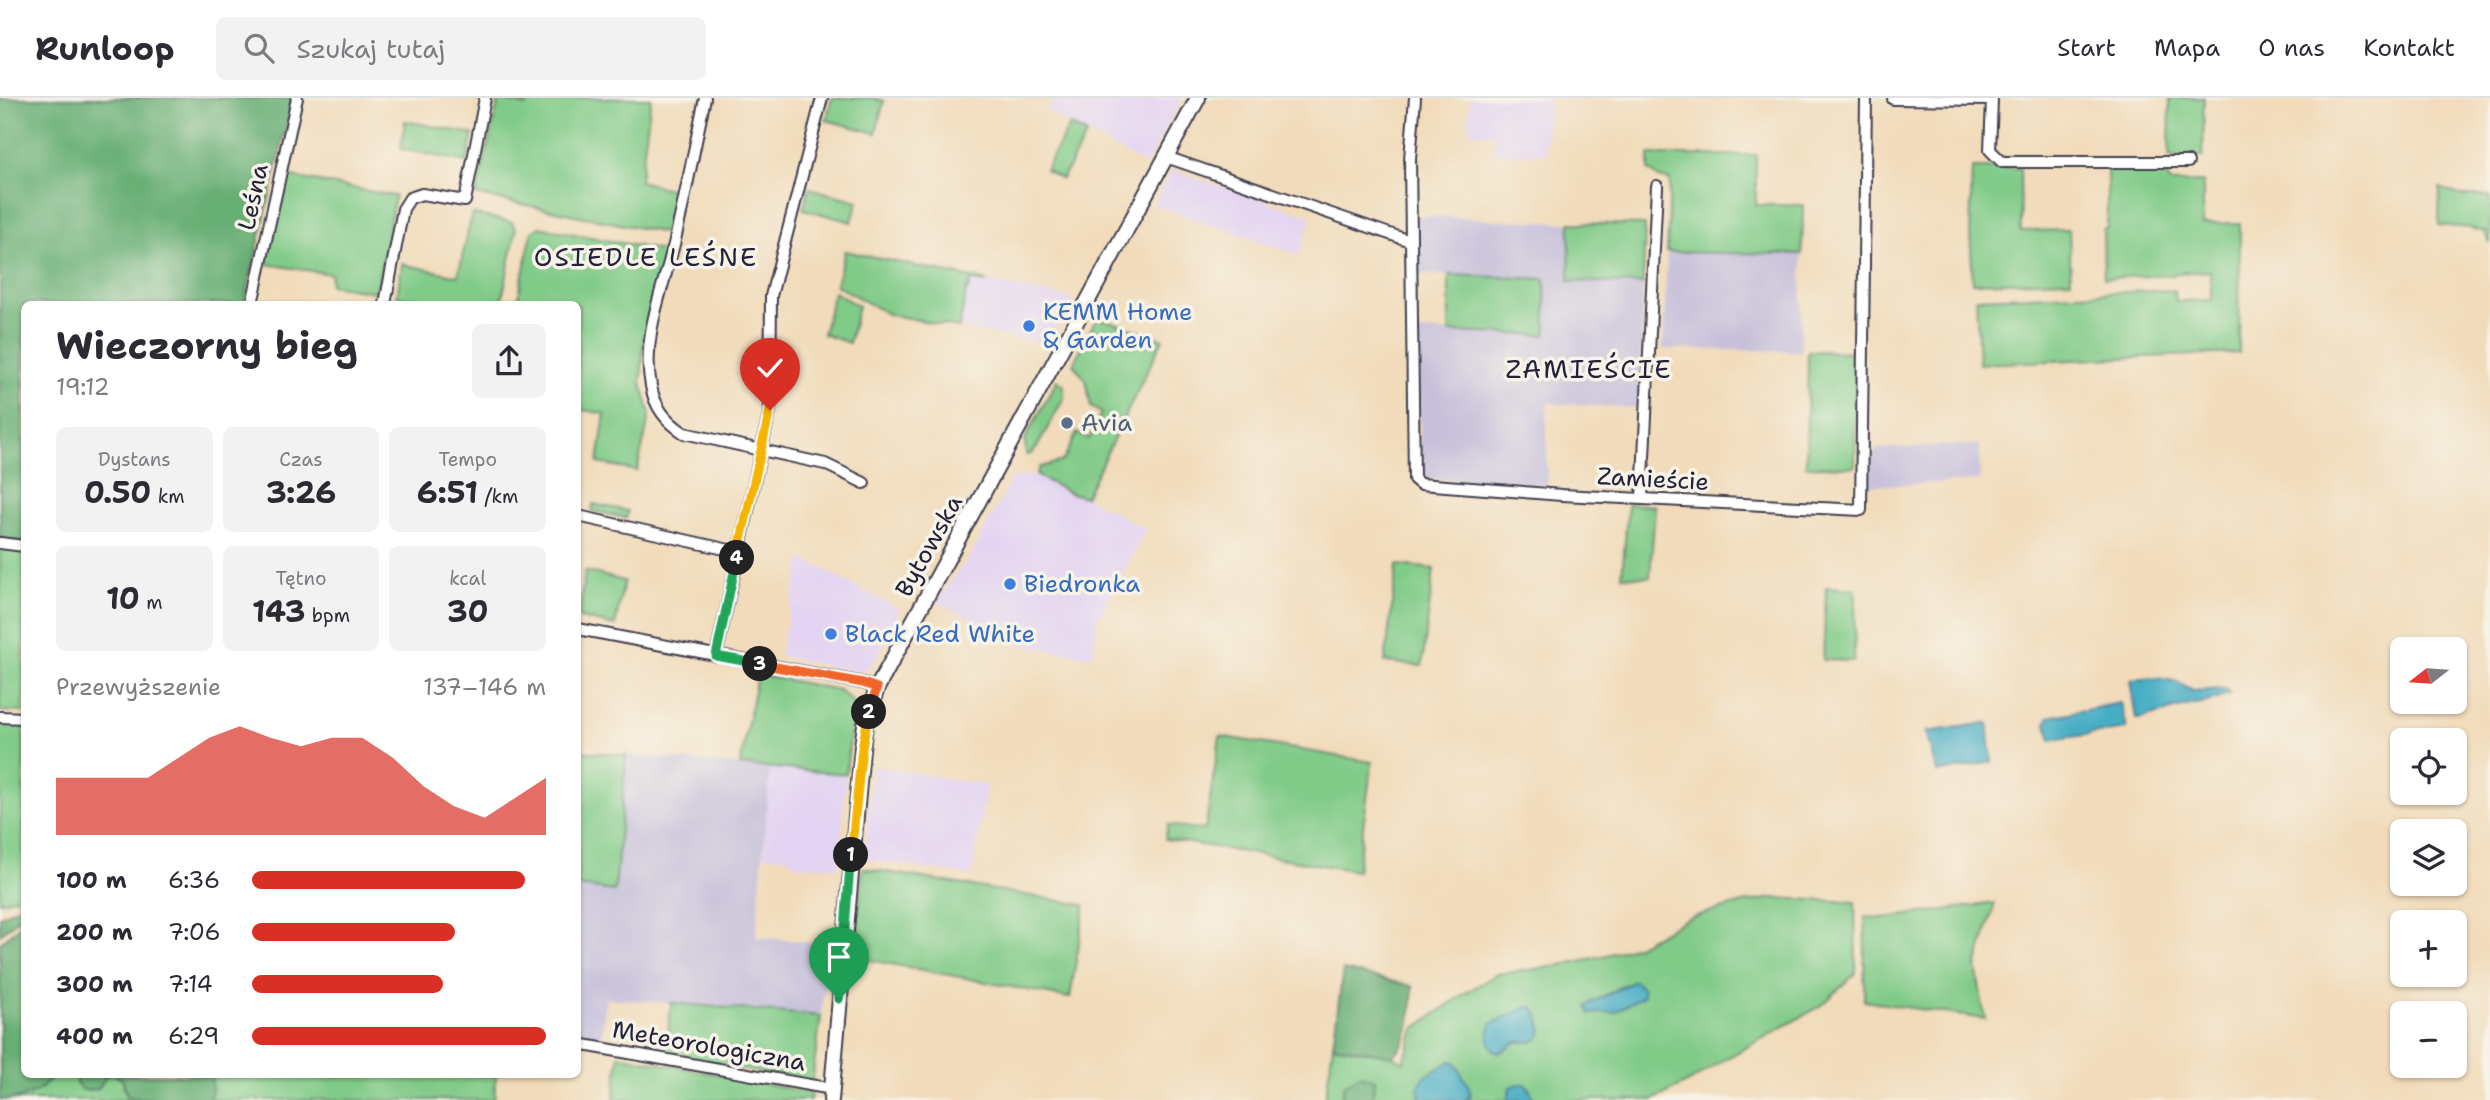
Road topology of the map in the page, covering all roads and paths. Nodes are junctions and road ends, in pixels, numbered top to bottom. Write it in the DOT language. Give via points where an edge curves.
graph roads {
  1 [pos="297,98"];
  2 [pos="485,98"];
  3 [pos="705,98"];
  4 [pos="822,98"];
  5 [pos="1198,98"];
  6 [pos="1415,98"];
  7 [pos="1866,98"];
  8 [pos="1893,99"];
  9 [pos="1992,99"];
  10 [pos="1166,157"];
  11 [pos="2188,162"];
  12 [pos="1657,186"];
  13 [pos="1410,241"];
  14 [pos="253,301"];
  15 [pos="386,301"];
  16 [pos="762,450"];
  17 [pos="863,483"];
  18 [pos="1642,499"];
  19 [pos="581,517"];
  20 [pos="0,543"];
  21 [pos="21,546"];
  22 [pos="738,552"];
  23 [pos="581,630"];
  24 [pos="716,656"];
  25 [pos="877,688"];
  26 [pos="0,717"];
  27 [pos="21,718"];
  28 [pos="581,1045"];
  29 [pos="832,1094"];
  1 -- 14 [label="street, Leśna"];
  2 -- 15 [label="street" via="465,201 422,194 410,198 403,209"];
  3 -- 16 [label="street" via="651,333 651,386 662,415 684,433"];
  4 -- 16 [label="street" via="771,296 771,396"];
  5 -- 10 [label="main road, Bytowska"];
  6 -- 13 [label="street, Zamieście"];
  7 -- 18 [label="street, Zamieście" via="1861,510"];
  8 -- 9 [label="street"];
  9 -- 11 [label="street" via="1990,150 2002,162"];
  10 -- 13 [label="street"];
  10 -- 25 [label="main road, Bytowska"];
  12 -- 18 [label="street"];
  13 -- 18 [label="street, Zamieście" via="1414,479 1441,486"];
  16 -- 17 [label="street" via="825,464"];
  16 -- 22 [label="street"];
  19 -- 22 [label="street"];
  20 -- 21 [label="street"];
  22 -- 24 [label="street"];
  23 -- 24 [label="street"];
  24 -- 25 [label="street"];
  25 -- 29 [label="main road, Bytowska" via="862,748"];
  26 -- 27 [label="street"];
  28 -- 29 [label="street, Meteorologiczna"];
}
